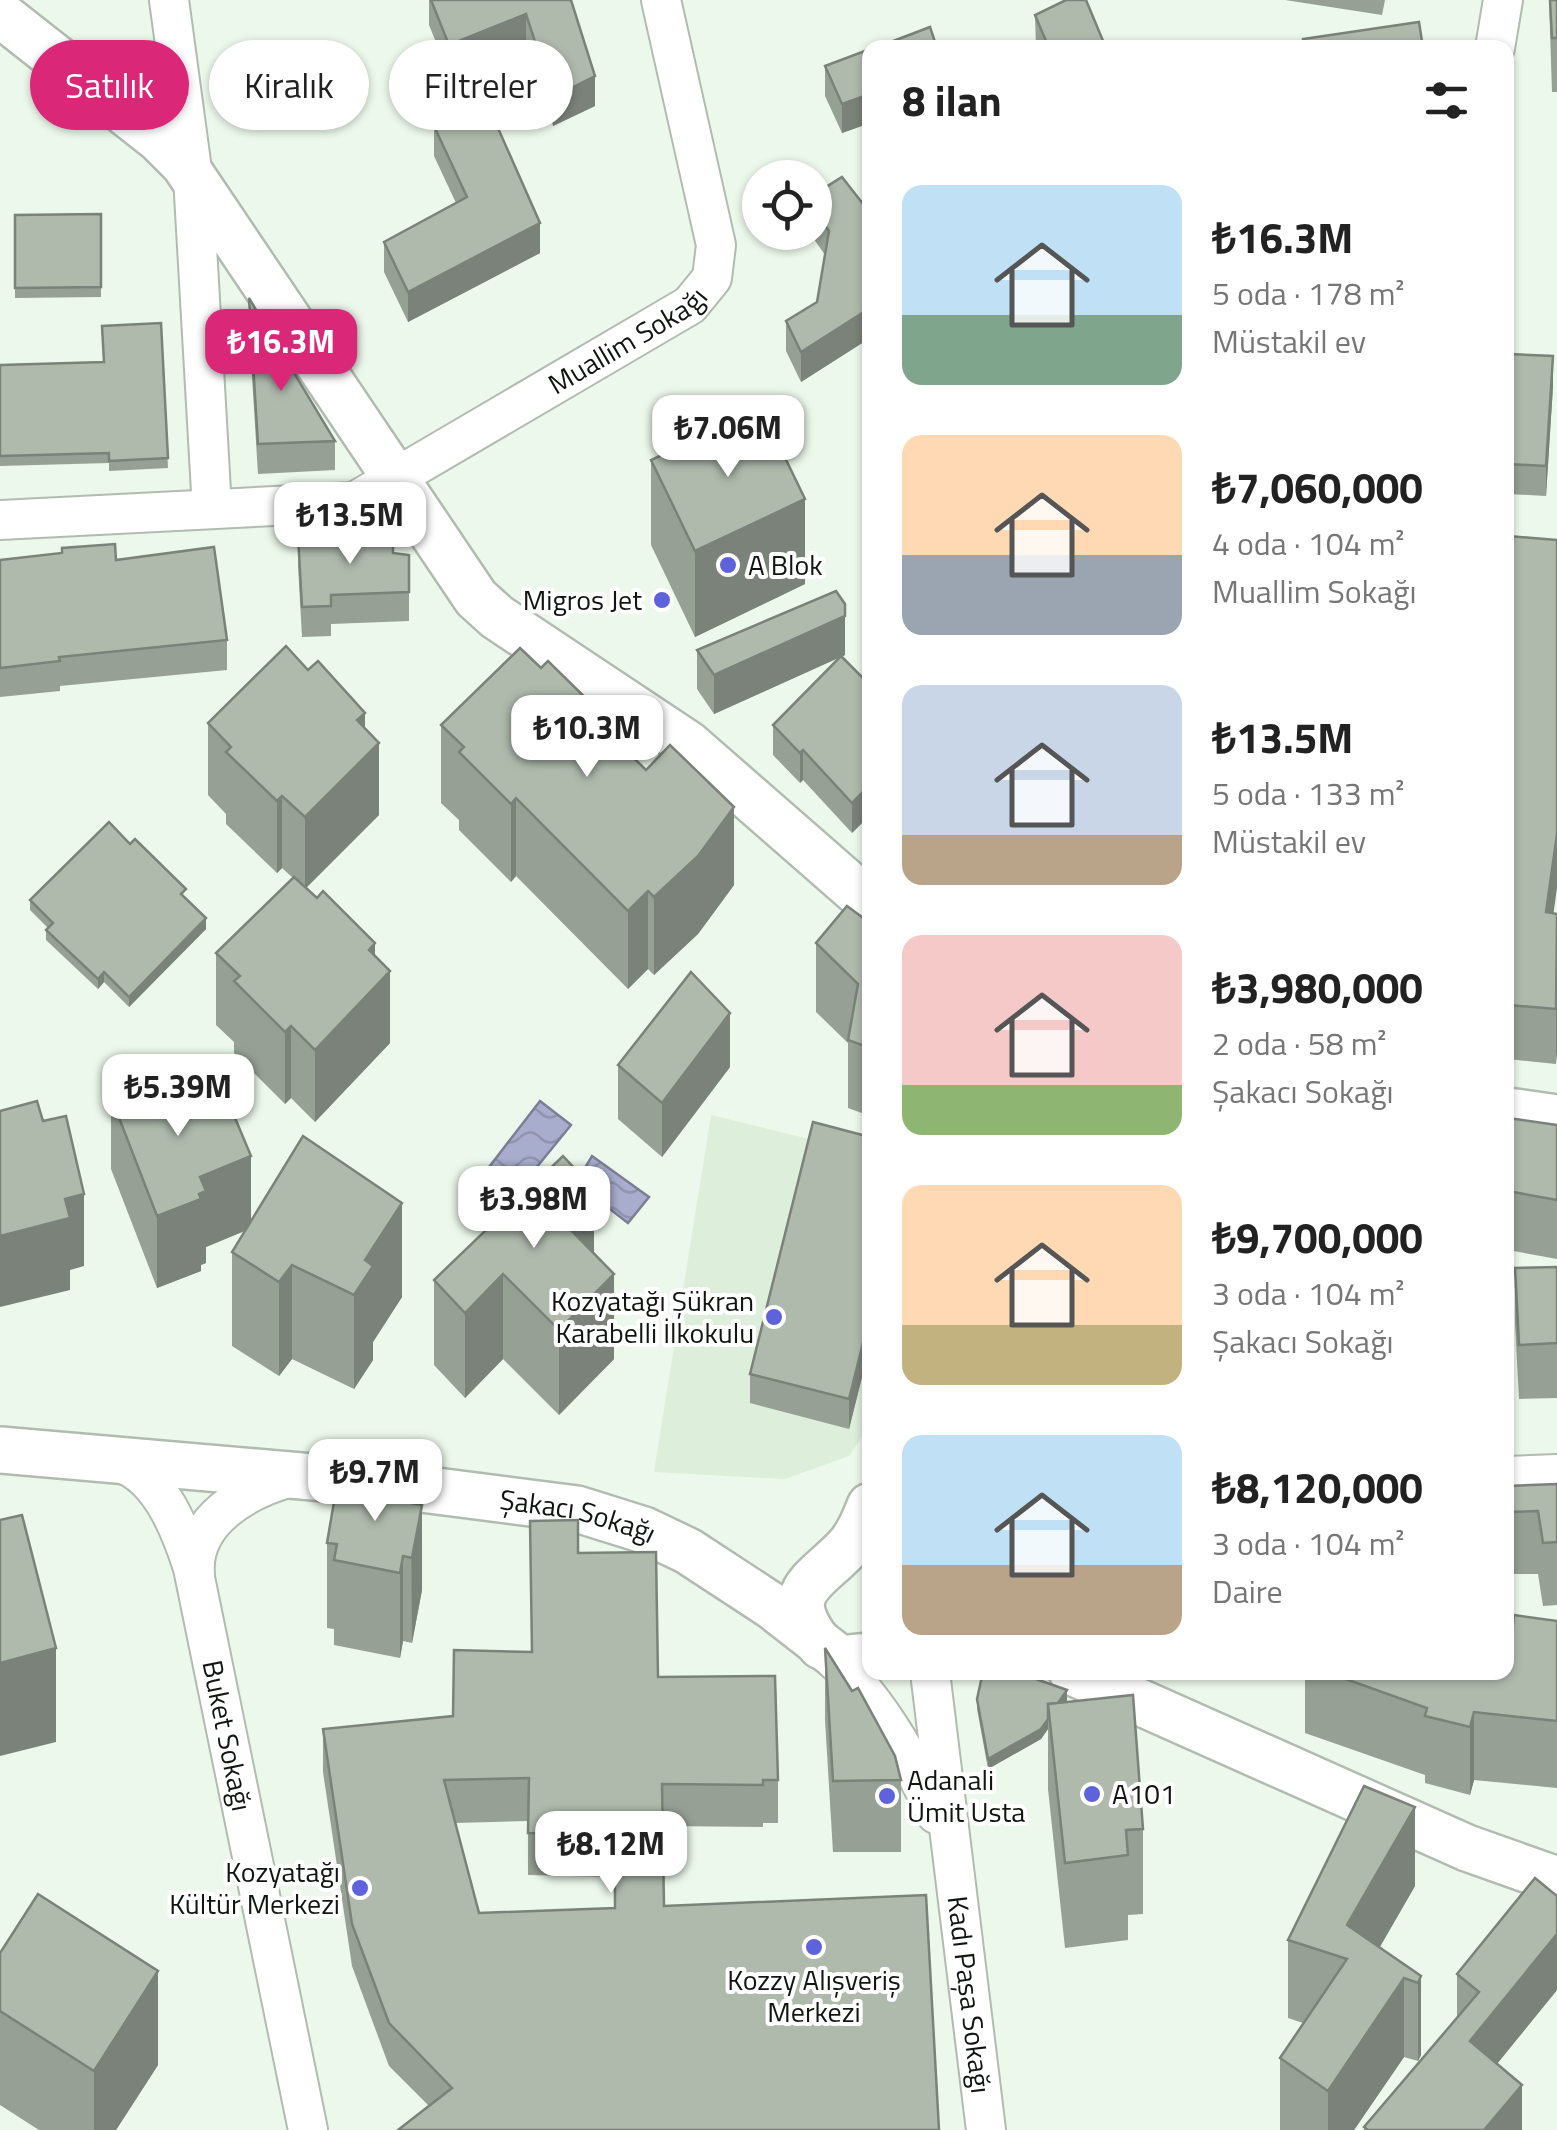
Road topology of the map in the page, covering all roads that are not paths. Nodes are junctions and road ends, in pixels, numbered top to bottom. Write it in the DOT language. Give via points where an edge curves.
graph roads {
  1 [pos="169,0"];
  2 [pos="661,0"];
  3 [pos="1503,0"];
  4 [pos="0,14"];
  5 [pos="1496,40"];
  6 [pos="193,177"];
  7 [pos="394,480"];
  8 [pos="212,509"];
  9 [pos="0,520"];
  10 [pos="862,896"];
  11 [pos="1514,1111"];
  12 [pos="1557,1118"];
  13 [pos="0,1450"];
  14 [pos="108,1460"];
  15 [pos="1557,1474"];
  16 [pos="296,1476"];
  17 [pos="1514,1476"];
  18 [pos="862,1524"];
  19 [pos="196,1577"];
  20 [pos="822,1648"];
  21 [pos="862,1657"];
  22 [pos="931,1680"];
  23 [pos="1090,1680"];
  24 [pos="950,1858"];
  25 [pos="1557,1880"];
  26 [pos="308,2130"];
  27 [pos="986,2130"];
  1 -- 6 [label="street"];
  2 -- 7 [label="street, Muallim Sokağı" via="714,232 712,278 683,310"];
  3 -- 5 [label="street"];
  4 -- 6 [label="street" via="160,139"];
  6 -- 7 [label="street"];
  6 -- 8 [label="street"];
  7 -- 8 [label="street, Muallim Sokağı" via="339,506"];
  7 -- 10 [label="street" via="489,611 688,744"];
  8 -- 9 [label="street, Muallim Sokağı"];
  11 -- 12 [label="street"];
  13 -- 14 [label="street, Şakacı Sokağı"];
  14 -- 16 [label="street, Şakacı Sokağı"];
  14 -- 19 [label="street, Buket Sokağı" via="137,1472 162,1500"];
  15 -- 17 [label="street"];
  16 -- 19 [label="street, Buket Sokağı" via="253,1490 223,1511 198,1548"];
  16 -- 20 [label="street, Şakacı Sokağı" via="556,1504 627,1524 706,1563"];
  18 -- 20 [label="street" via="804,1592 805,1618"];
  19 -- 26 [label="street, Buket Sokağı"];
  20 -- 21 [label="street" via="846,1660"];
  20 -- 24 [label="street, Kadı Paşa Sokağı" via="892,1731 931,1804"];
  22 -- 24 [label="street, Kadı Paşa Sokağı"];
  23 -- 25 [label="street" via="1467,1848"];
  24 -- 27 [label="street, Kadı Paşa Sokağı"];
}
